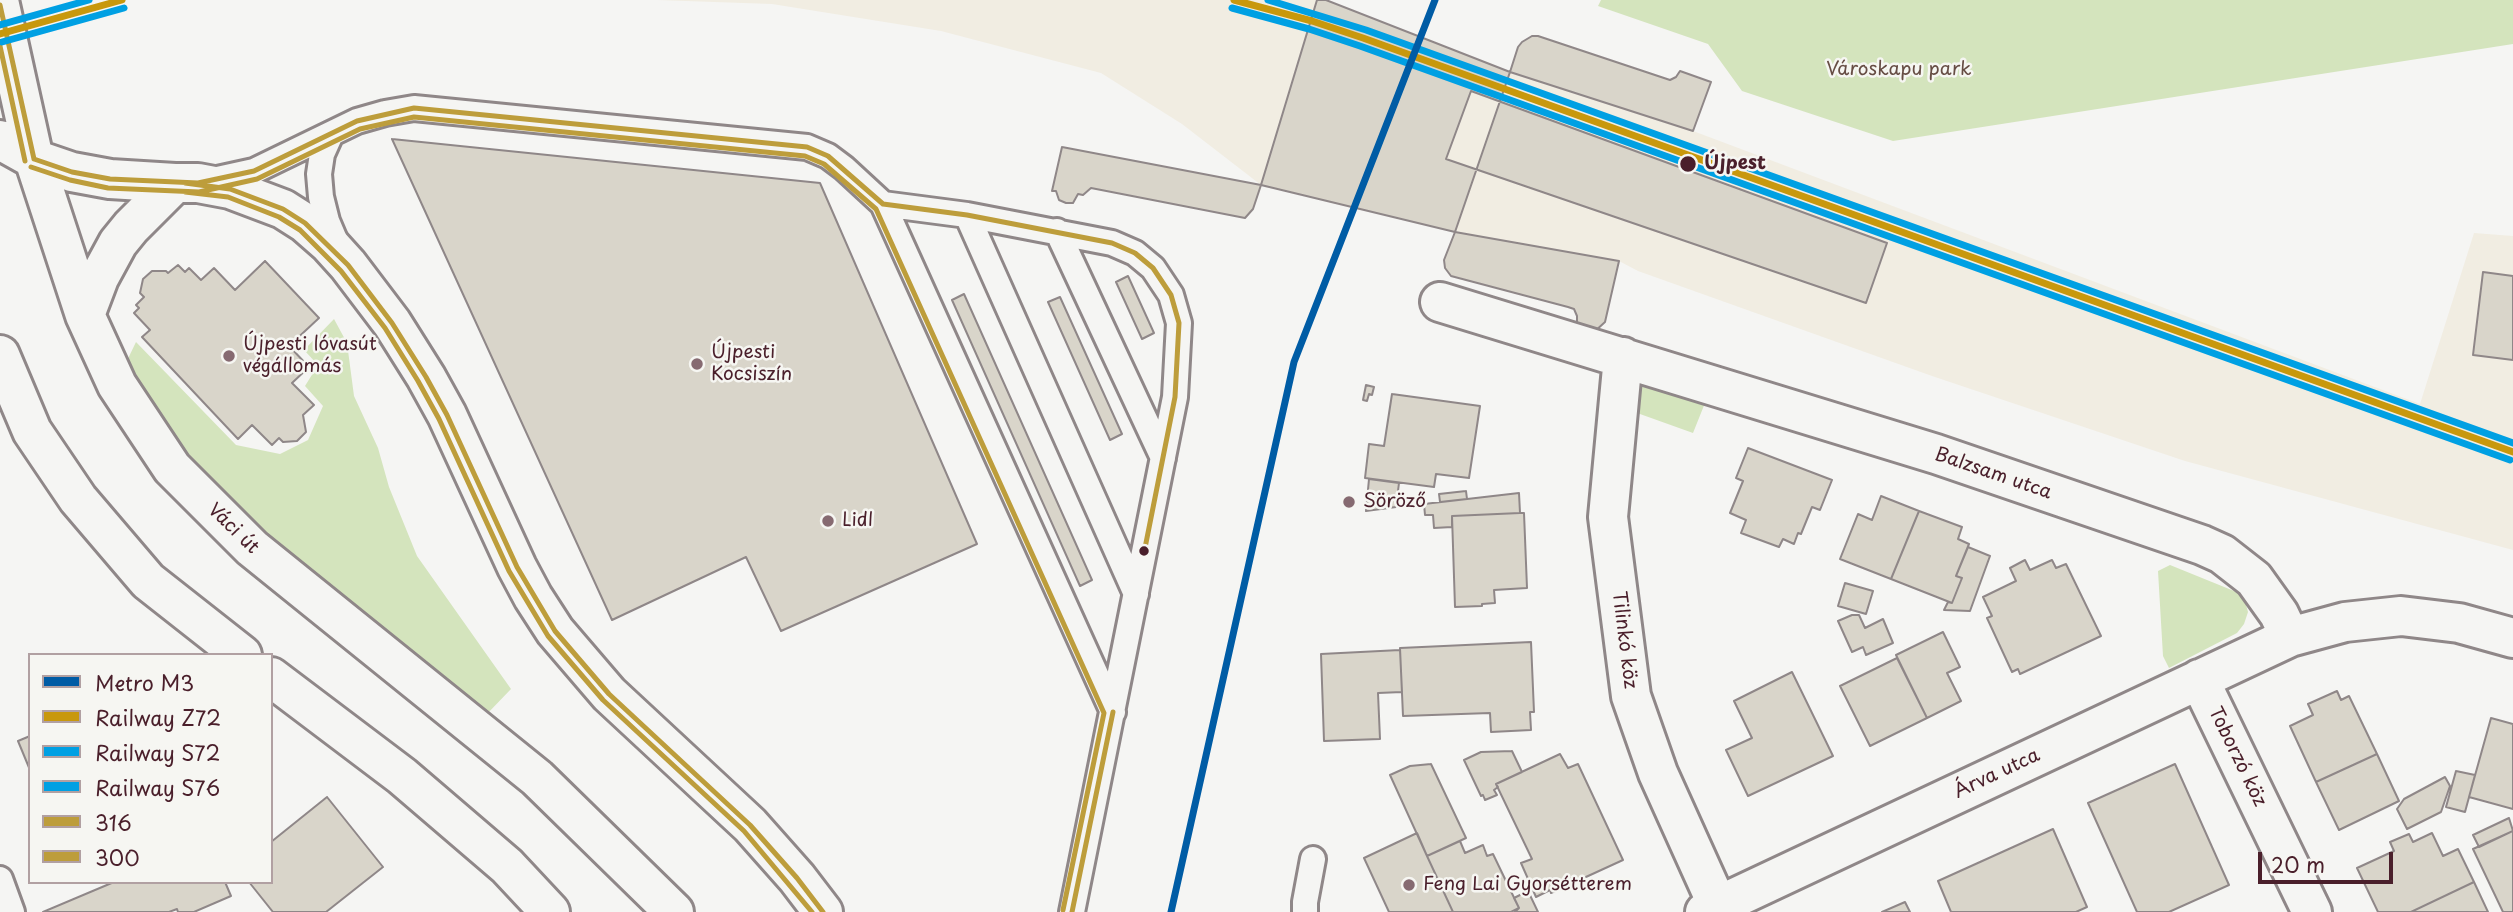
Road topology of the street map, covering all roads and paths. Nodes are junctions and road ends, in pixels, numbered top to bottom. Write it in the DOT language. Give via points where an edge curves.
graph roads {
  1 [pos="0,5"];
  2 [pos="331,134"];
  3 [pos="0,140"];
  4 [pos="34,159"];
  5 [pos="187,183"];
  6 [pos="883,204"];
  7 [pos="967,215"];
  8 [pos="1057,231"];
  9 [pos="348,265"];
  10 [pos="1440,302"];
  11 [pos="85,315"];
  12 [pos="0,355"];
  13 [pos="1623,357"];
  14 [pos="1163,458"];
  15 [pos="1136,594"];
  16 [pos="2290,637"];
  17 [pos="2513,638"];
  18 [pos="239,653"];
  19 [pos="2199,678"];
  20 [pos="273,679"];
  21 [pos="1113,712"];
  22 [pos="1313,859"];
  23 [pos="0,879"];
  24 [pos="1712,909"];
  25 [pos="12,912"];
  26 [pos="550,912"];
  27 [pos="674,912"];
  28 [pos="823,912"];
  29 [pos="1072,912"];
  30 [pos="1305,912"];
  31 [pos="2312,912"];
  1 -- 4 [label="street, Váci út"];
  2 -- 5 [label="lane" via="254,171"];
  2 -- 6 [label="lane" via="356,121 414,108 807,147 845,168"];
  2 -- 9 [label="lane" via="323,154 321,197"];
  3 -- 4 [label="street"];
  4 -- 5 [label="street" via="91,176"];
  4 -- 11 [label="street, Váci út"];
  5 -- 9 [label="street" via="239,192 283,209 321,237"];
  5 -- 11 [label="street" via="131,227 118,243"];
  6 -- 7 [label="lane"];
  6 -- 21 [label="lane"];
  7 -- 8 [label="lane"];
  7 -- 15 [label="lane"];
  8 -- 14 [label="lane"];
  8 -- 14 [label="lane" via="1135,253 1153,268 1171,295 1179,323 1176,384"];
  9 -- 28 [label="street" via="426,377 540,608 582,665 750,825"];
  10 -- 13 [label="street, Balzsam utca"];
  11 -- 27 [label="street, Váci út" via="117,385 172,468 252,548 537,778"];
  12 -- 18 [label="street" via="32,431 78,499 148,581"];
  13 -- 16 [label="street, Balzsam utca" via="1936,454 2202,545 2254,579"];
  13 -- 24 [label="street, Tilinkó köz" via="1608,517 1631,696"];
  14 -- 15 [label="lane"];
  15 -- 21 [label="lane"];
  16 -- 17 [label="street" via="2345,622 2401,616 2459,623"];
  16 -- 19 [label="street, Árva utca"];
  19 -- 24 [label="street, Árva utca"];
  19 -- 31 [label="street, Toborzó köz"];
  20 -- 26 [label="street" via="402,776 507,866"];
  21 -- 29 [label="lane"];
  22 -- 30 [label="lane"];
  23 -- 25 [label="lane"];
}
